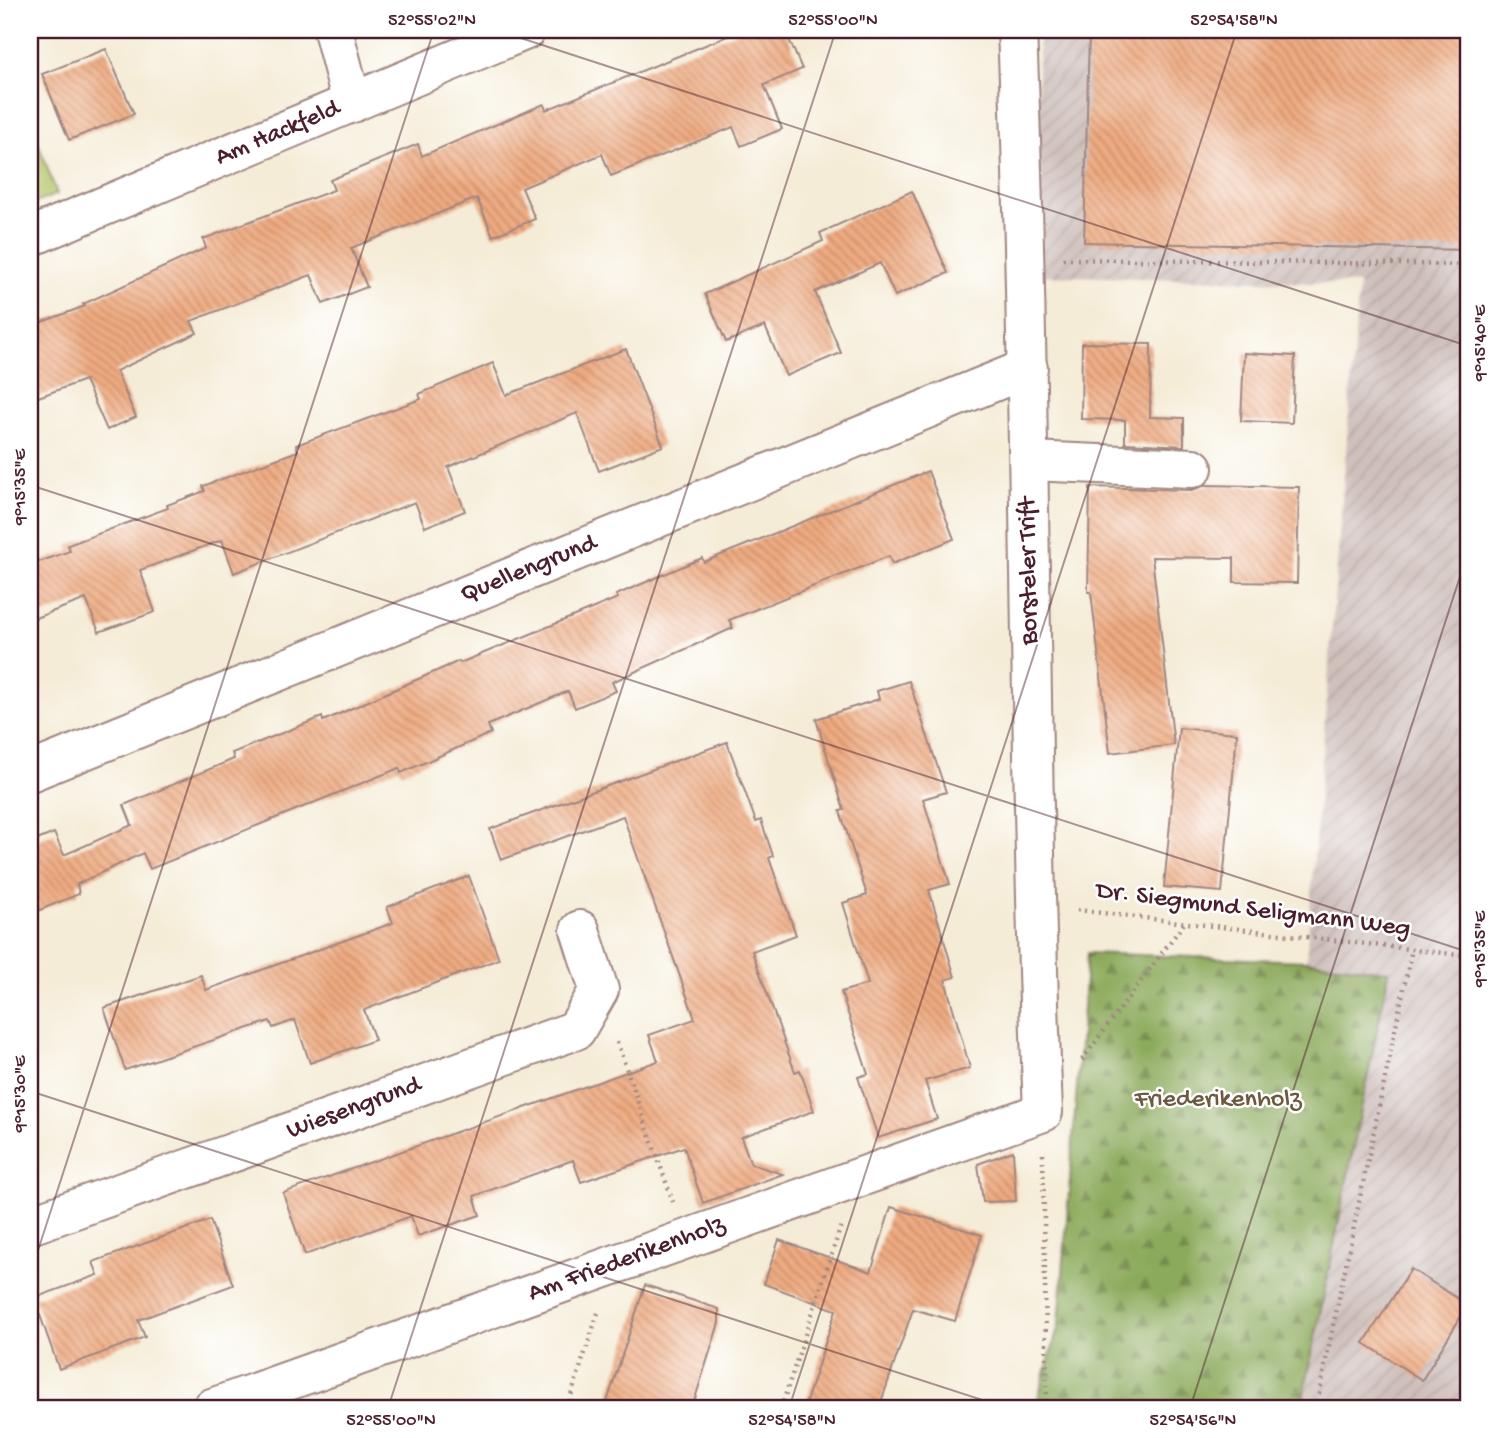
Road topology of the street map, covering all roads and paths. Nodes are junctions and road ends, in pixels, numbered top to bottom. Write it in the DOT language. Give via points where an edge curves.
graph roads {
  1 [pos="333,30"];
  2 [pos="526,30"];
  3 [pos="1017,30"];
  4 [pos="352,103"];
  5 [pos="30,237"];
  6 [pos="1026,258"];
  7 [pos="1468,265"];
  8 [pos="1028,368"];
  9 [pos="1029,461"];
  10 [pos="1193,468"];
  11 [pos="30,772"];
  12 [pos="1034,905"];
  13 [pos="1185,922"];
  14 [pos="580,930"];
  15 [pos="1412,949"];
  16 [pos="1468,956"];
  17 [pos="599,990"];
  18 [pos="1043,1112"];
  19 [pos="856,1179"];
  20 [pos="30,1225"];
  21 [pos="687,1239"];
  22 [pos="614,1265"];
  23 [pos="212,1408"];
  24 [pos="567,1408"];
  25 [pos="781,1408"];
  26 [pos="1047,1408"];
  27 [pos="1316,1408"];
  1 -- 4 [label="street"];
  2 -- 4 [label="street, Am Hackfeld"];
  3 -- 6 [label="street, Borsteler Trift"];
  4 -- 5 [label="street, Am Hackfeld"];
  6 -- 7 [label="path"];
  6 -- 8 [label="street, Borsteler Trift"];
  8 -- 9 [label="street, Borsteler Trift"];
  8 -- 11 [label="street, Quellengrund"];
  9 -- 10 [label="street"];
  9 -- 12 [label="street, Borsteler Trift"];
  12 -- 13 [label="path, Dr. Siegmund Seligmann Weg"];
  12 -- 18 [label="street, Borsteler Trift"];
  13 -- 15 [label="path, Dr. Siegmund Seligmann Weg"];
  13 -- 18 [label="path"];
  14 -- 17 [label="street"];
  15 -- 16 [label="path, Dr. Siegmund Seligmann Weg"];
  15 -- 27 [label="path"];
  17 -- 20 [label="street, Wiesengrund" via="576,1030"];
  17 -- 21 [label="path"];
  18 -- 19 [label="street, Am Friederikenholz"];
  18 -- 26 [label="path"];
  19 -- 21 [label="street, Am Friederikenholz"];
  19 -- 25 [label="path"];
  21 -- 22 [label="street, Am Friederikenholz"];
  22 -- 23 [label="street, Am Friederikenholz"];
  22 -- 24 [label="path"];
}
